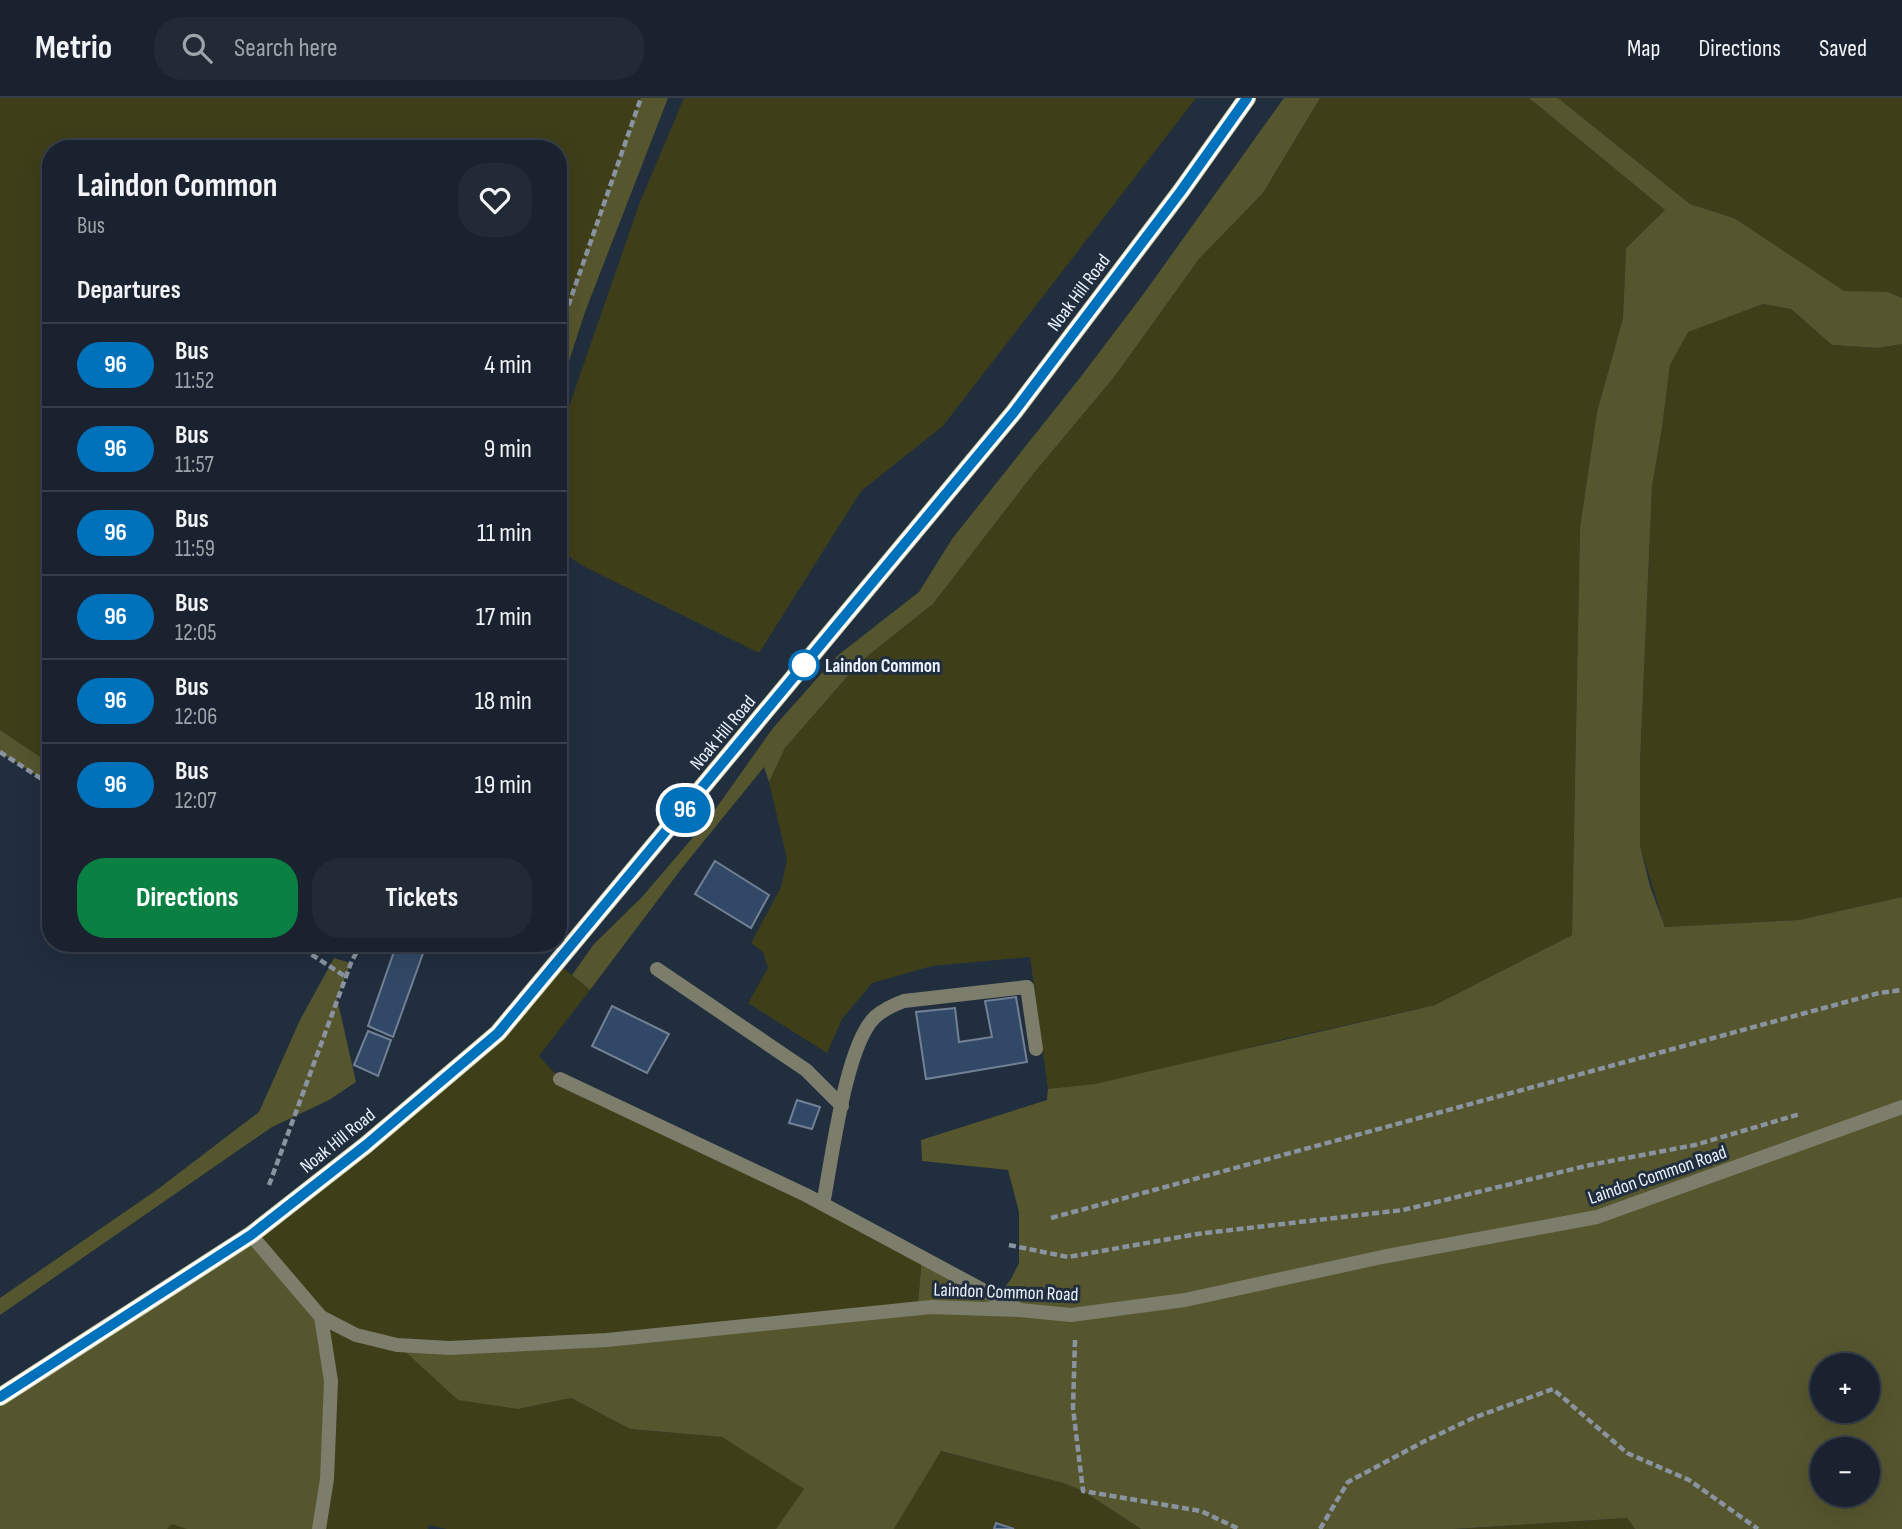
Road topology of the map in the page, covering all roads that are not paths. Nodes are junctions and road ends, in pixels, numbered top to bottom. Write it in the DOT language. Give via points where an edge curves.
graph roads {
  1 [pos="1247,98"];
  2 [pos="567,950"];
  3 [pos="565,952"];
  4 [pos="657,969"];
  5 [pos="1036,1049"];
  6 [pos="560,1080"];
  7 [pos="842,1106"];
  8 [pos="1902,1107"];
  9 [pos="823,1204"];
  10 [pos="251,1235"];
  11 [pos="1020,1310"];
  12 [pos="321,1317"];
  13 [pos="0,1397"];
  14 [pos="319,1529"];
  1 -- 2 [label="main road, Noak Hill Road" via="1014,412"];
  3 -- 10 [label="main road, Noak Hill Road" via="498,1033"];
  4 -- 7 [label="street" via="806,1070"];
  5 -- 7 [label="street" via="1027,987 904,1001 886,1008 865,1030 851,1062"];
  6 -- 9 [label="street"];
  7 -- 9 [label="street"];
  8 -- 11 [label="street, Laindon Common Road" via="1597,1217 1185,1300 1071,1315"];
  9 -- 11 [label="street"];
  10 -- 12 [label="street, Laindon Common Road"];
  10 -- 13 [label="main road, Noak Hill Road"];
  11 -- 12 [label="street, Laindon Common Road" via="931,1307 607,1340 450,1348 397,1345 356,1335"];
  12 -- 14 [label="street" via="331,1381 327,1479"];
}
